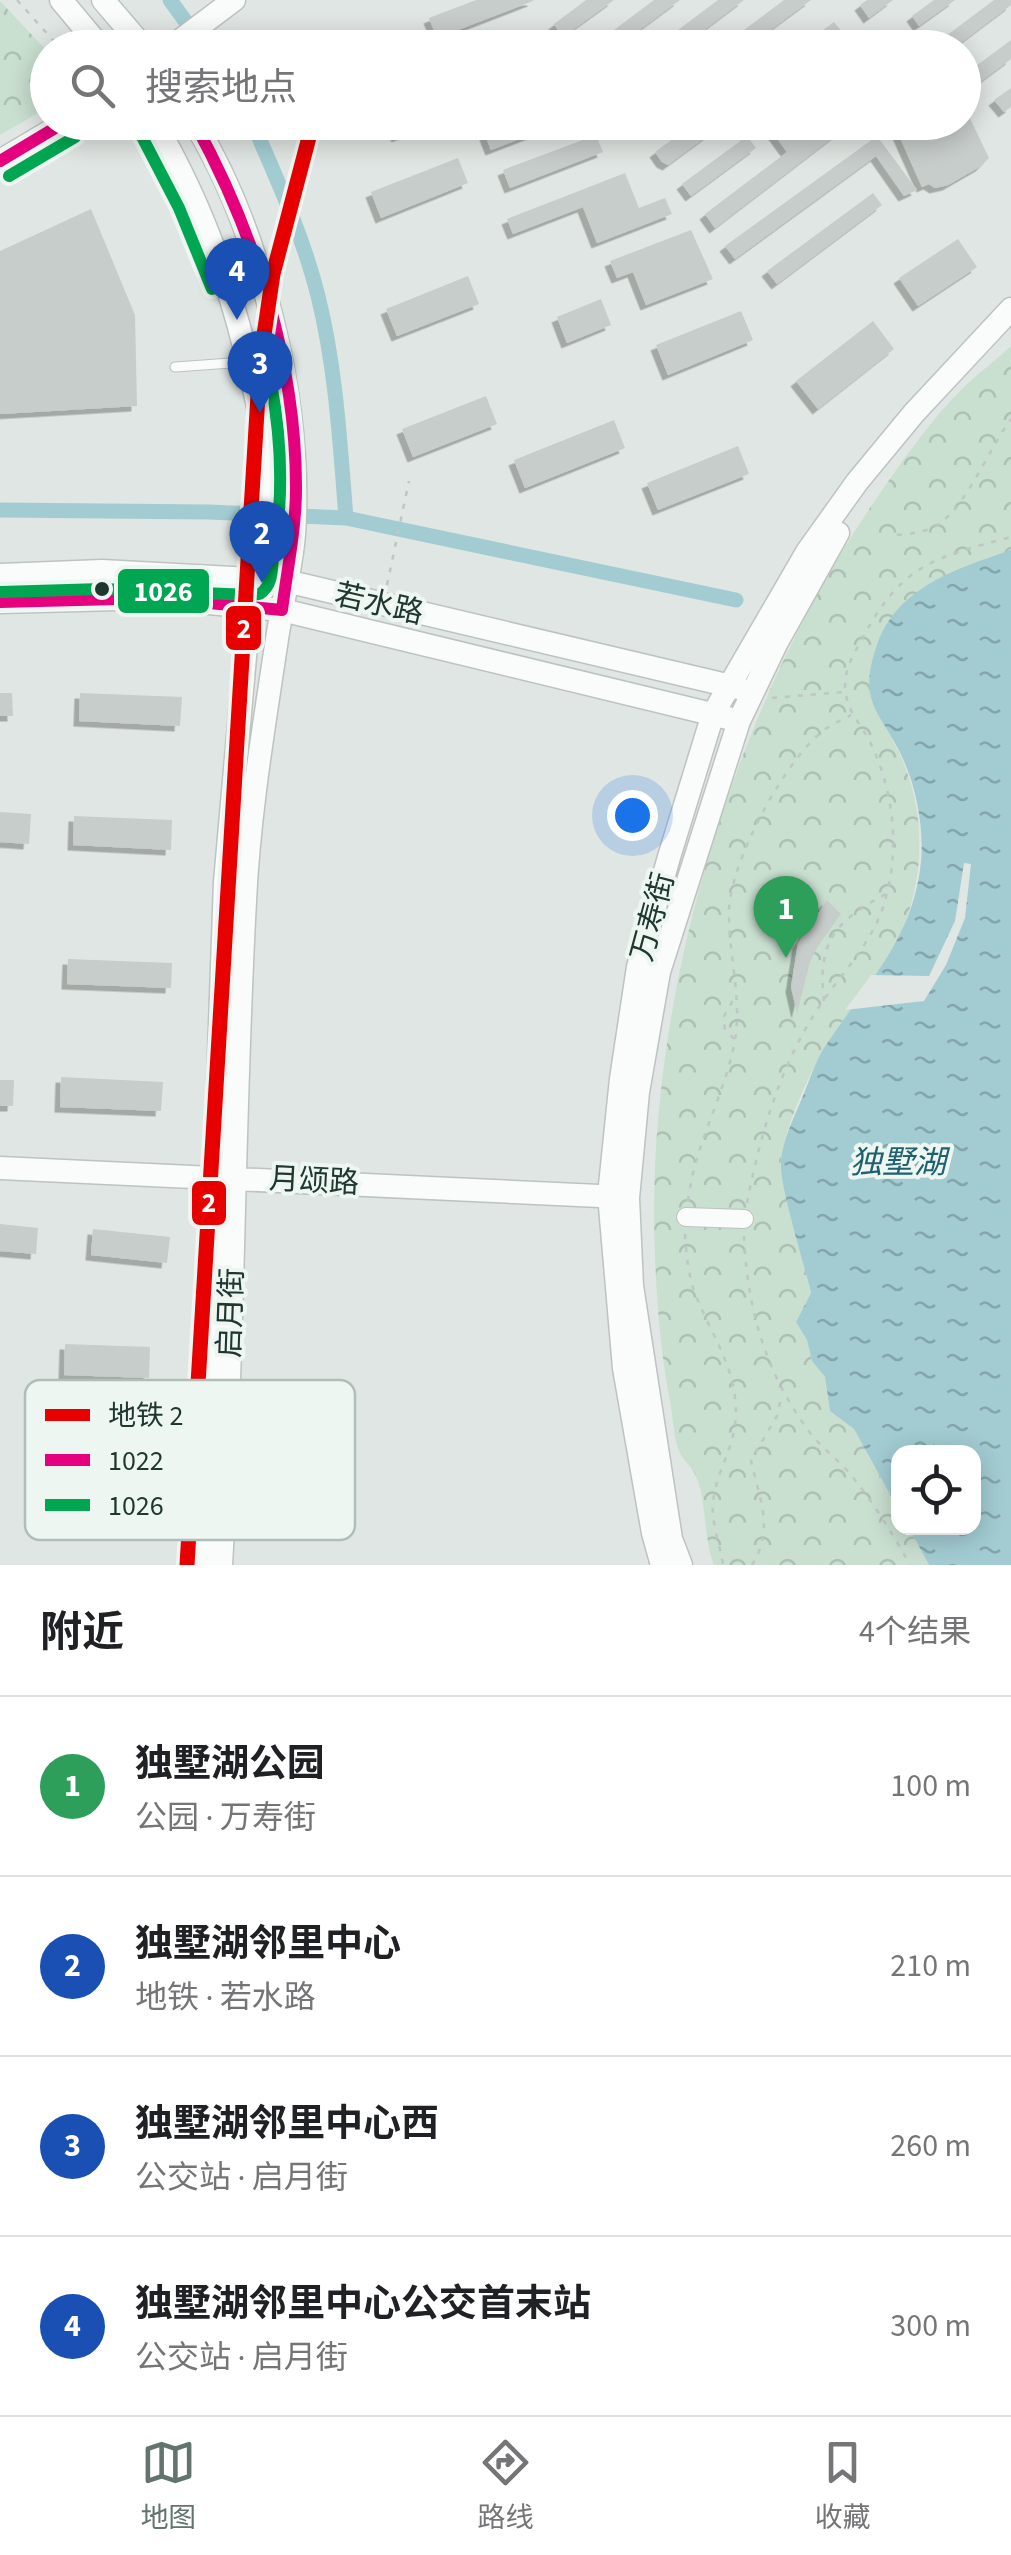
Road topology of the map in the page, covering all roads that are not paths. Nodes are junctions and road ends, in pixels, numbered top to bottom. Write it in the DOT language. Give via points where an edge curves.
graph roads {
  1 [pos="61,0"];
  2 [pos="103,0"];
  3 [pos="226,6"];
  4 [pos="86,30"];
  5 [pos="129,30"];
  6 [pos="194,30"];
  7 [pos="36,140"];
  8 [pos="165,140"];
  9 [pos="203,140"];
  10 [pos="0,162"];
  11 [pos="1011,309"];
  12 [pos="1011,327"];
  13 [pos="248,362"];
  14 [pos="175,367"];
  15 [pos="0,575"];
  16 [pos="252,578"];
  17 [pos="286,582"];
  18 [pos="798,588"];
  19 [pos="0,602"];
  20 [pos="249,605"];
  21 [pos="282,610"];
  22 [pos="743,691"];
  23 [pos="713,714"];
  24 [pos="738,721"];
  25 [pos="0,1168"];
  26 [pos="226,1177"];
  27 [pos="618,1197"];
  28 [pos="686,1217"];
  29 [pos="744,1218"];
  30 [pos="212,1380"];
  31 [pos="224,1380"];
  32 [pos="202,1540"];
  33 [pos="222,1540"];
  34 [pos="200,1565"];
  35 [pos="222,1565"];
  36 [pos="662,1565"];
  37 [pos="682,1565"];
  1 -- 4 [label="street"];
  2 -- 5 [label="street"];
  3 -- 6 [label="street"];
  7 -- 10 [label="street"];
  8 -- 13 [label="street, 启月街" via="211,234"];
  9 -- 17 [label="street, 启月街" via="239,214 289,400 296,492"];
  11 -- 18 [label="street, 万寿街" via="857,482 808,552"];
  12 -- 18 [label="street, 万寿街" via="922,416"];
  13 -- 14 [label="lane"];
  13 -- 16 [label="street, 启月街" via="264,430 266,492"];
  15 -- 16 [label="street, 若水路" via="102,571"];
  16 -- 17 [label="street, 若水路"];
  16 -- 20 [label="street, 启月街"];
  17 -- 21 [label="street, 启月街"];
  17 -- 22 [label="street, 若水路"];
  18 -- 22 [label="street, 万寿街"];
  19 -- 20 [label="street, 若水路" via="156,598"];
  20 -- 21 [label="street, 若水路"];
  20 -- 26 [label="street, 启月街" via="225,882"];
  21 -- 23 [label="street, 若水路"];
  21 -- 26 [label="street, 启月街" via="245,898"];
  22 -- 23 [label="street, 万寿街"];
  22 -- 24 [label="street, 万寿街"];
  23 -- 24 [label="street, 若水路"];
  23 -- 27 [label="street, 万寿街" via="638,967 620,1080"];
  24 -- 27 [label="street, 万寿街" via="658,972"];
  25 -- 26 [label="street, 月颂路"];
  26 -- 27 [label="street, 月颂路"];
  26 -- 30 [label="street, 启月街"];
  26 -- 31 [label="street, 启月街"];
  27 -- 36 [label="street, 万寿街" via="624,1368"];
  27 -- 37 [label="street, 万寿街" via="671,1539"];
  28 -- 29 [label="street"];
  32 -- 34 [label="street, 启月街"];
  33 -- 35 [label="street, 启月街"];
}
